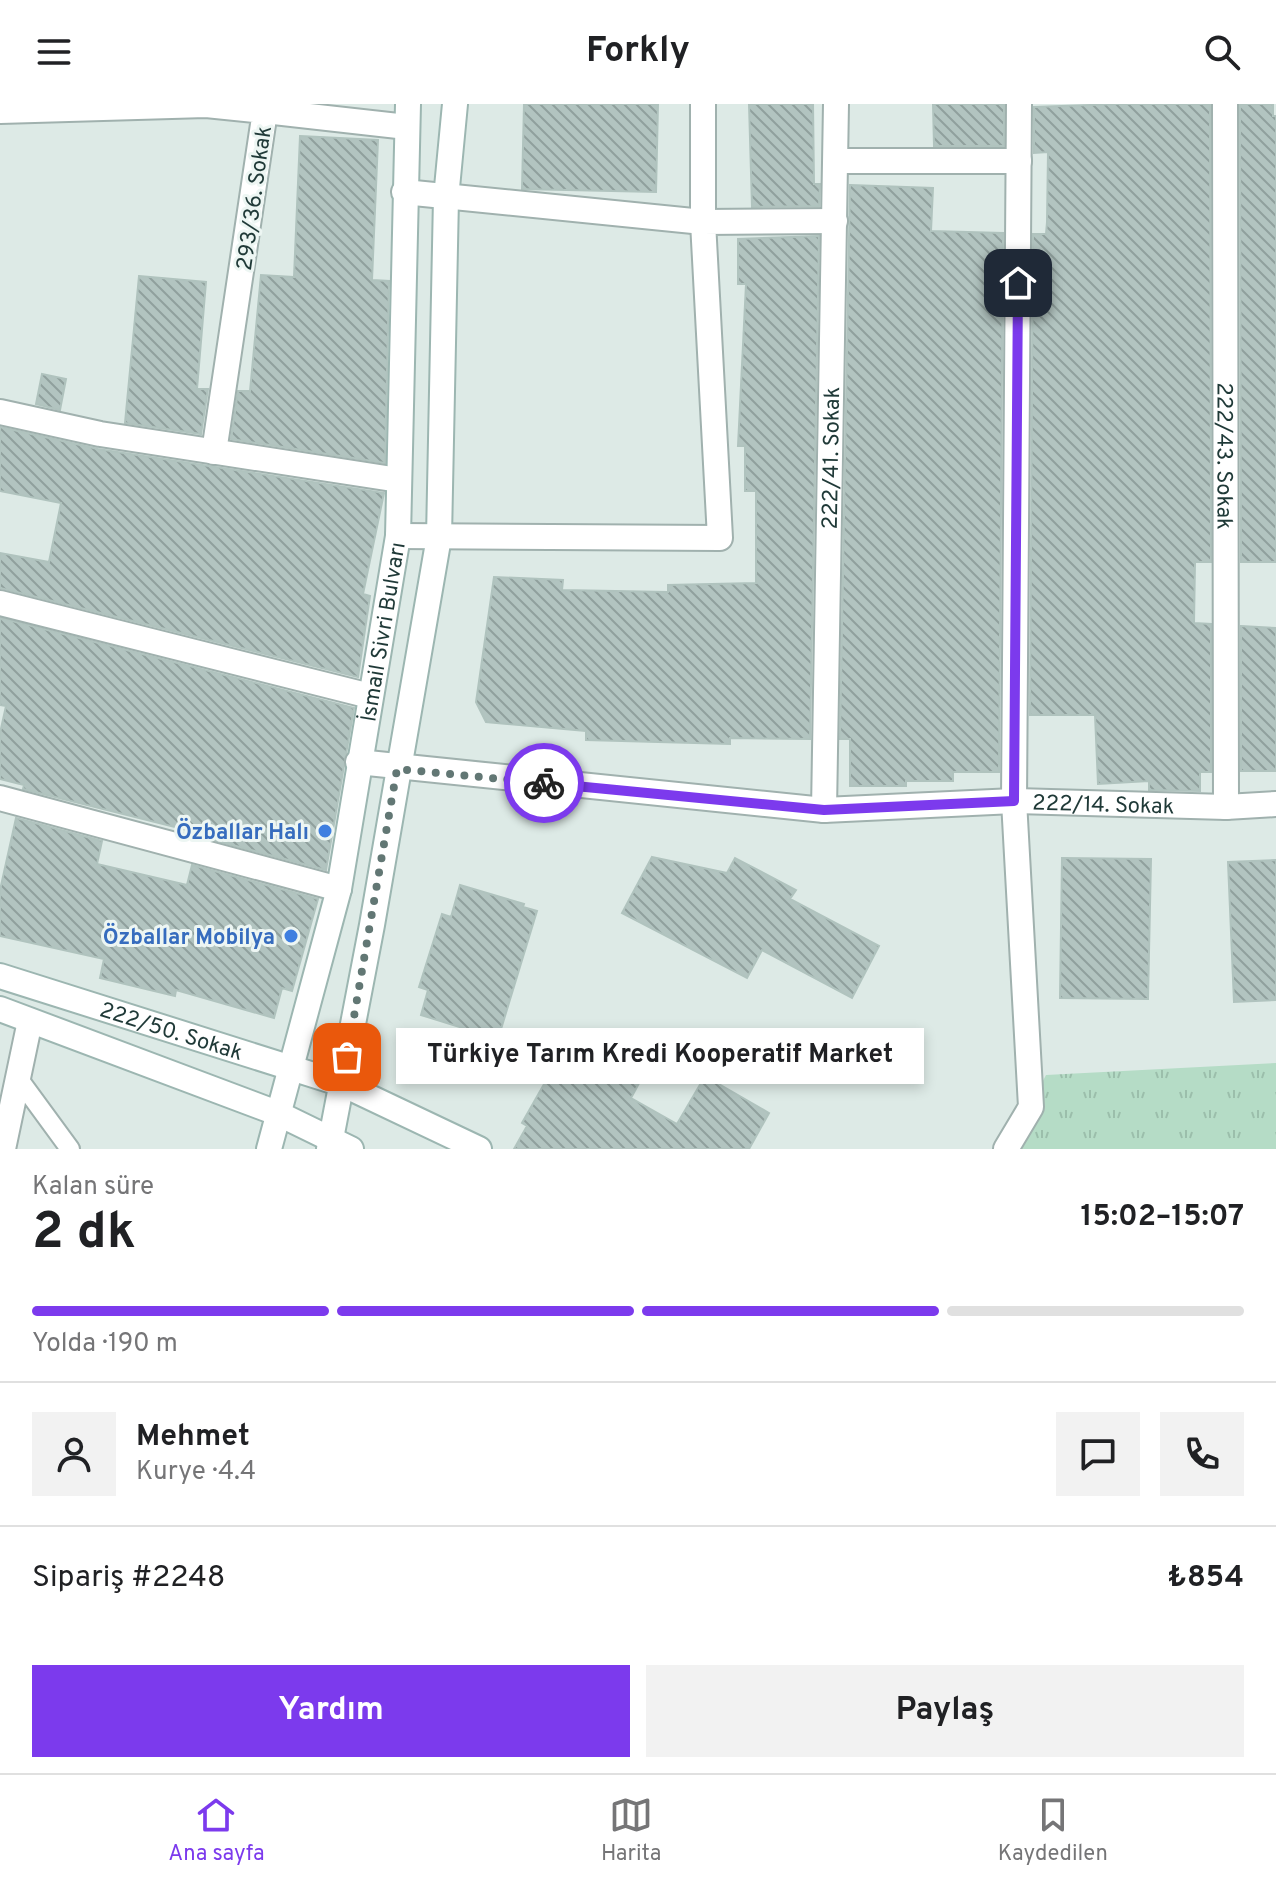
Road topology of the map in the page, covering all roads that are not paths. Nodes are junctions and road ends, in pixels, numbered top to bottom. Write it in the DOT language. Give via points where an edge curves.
graph roads {
  1 [pos="455,104"];
  2 [pos="703,104"];
  3 [pos="836,104"];
  4 [pos="1019,104"];
  5 [pos="1225,104"];
  6 [pos="0,111"];
  7 [pos="265,111"];
  8 [pos="407,115"];
  9 [pos="836,161"];
  10 [pos="1019,161"];
  11 [pos="404,192"];
  12 [pos="446,198"];
  13 [pos="835,221"];
  14 [pos="703,222"];
  15 [pos="0,412"];
  16 [pos="214,452"];
  17 [pos="399,480"];
  18 [pos="398,536"];
  19 [pos="439,537"];
  20 [pos="0,603"];
  21 [pos="370,696"];
  22 [pos="358,762"];
  23 [pos="397,769"];
  24 [pos="0,798"];
  25 [pos="1014,801"];
  26 [pos="1276,804"];
  27 [pos="1226,807"];
  28 [pos="824,810"];
  29 [pos="339,889"];
  30 [pos="0,976"];
  31 [pos="0,1009"];
  32 [pos="30,1021"];
  33 [pos="291,1067"];
  34 [pos="18,1078"];
  35 [pos="342,1084"];
  36 [pos="277,1113"];
  37 [pos="4,1134"];
  38 [pos="337,1146"];
  39 [pos="70,1149"];
  40 [pos="269,1149"];
  41 [pos="479,1149"];
  42 [pos="1006,1149"];
  1 -- 12 [label="street, İsmail Sivri Bulvarı"];
  2 -- 14 [label="street"];
  3 -- 9 [label="street, 222/41. Sokak"];
  4 -- 10 [label="street"];
  5 -- 27 [label="street, 222/43. Sokak"];
  6 -- 7 [label="street, 293/36. Sokak" via="206,105"];
  7 -- 8 [label="street"];
  7 -- 16 [label="street, 293/36. Sokak"];
  8 -- 11 [label="street, İsmail Sivri Bulvarı"];
  9 -- 10 [label="street"];
  9 -- 13 [label="street, 222/41. Sokak"];
  10 -- 25 [label="street"];
  11 -- 12 [label="street"];
  11 -- 17 [label="street, İsmail Sivri Bulvarı"];
  12 -- 14 [label="street"];
  12 -- 19 [label="street, İsmail Sivri Bulvarı"];
  13 -- 14 [label="street"];
  13 -- 28 [label="street, 222/41. Sokak"];
  14 -- 19 [label="street" via="720,538"];
  15 -- 16 [label="street"];
  16 -- 17 [label="street"];
  17 -- 18 [label="street, İsmail Sivri Bulvarı"];
  18 -- 19 [label="street"];
  18 -- 21 [label="street, İsmail Sivri Bulvarı"];
  19 -- 23 [label="street, İsmail Sivri Bulvarı"];
  20 -- 21 [label="street"];
  21 -- 22 [label="street, İsmail Sivri Bulvarı"];
  22 -- 23 [label="street, 222/14. Sokak"];
  22 -- 29 [label="street, İsmail Sivri Bulvarı"];
  23 -- 28 [label="street, 222/14. Sokak"];
  23 -- 35 [label="street, İsmail Sivri Bulvarı"];
  24 -- 29 [label="street"];
  25 -- 27 [label="street, 222/14. Sokak"];
  25 -- 28 [label="street, 222/14. Sokak"];
  25 -- 42 [label="street" via="1031,1107"];
  26 -- 27 [label="street, 222/14. Sokak"];
  29 -- 33 [label="street, İsmail Sivri Bulvarı"];
  30 -- 33 [label="street, 222/50. Sokak"];
  31 -- 32 [label="street, 222/50. Sokak"];
  32 -- 34 [label="street"];
  32 -- 36 [label="street, 222/50. Sokak"];
  33 -- 35 [label="street, 222/50. Sokak"];
  33 -- 36 [label="street, İsmail Sivri Bulvarı"];
  34 -- 37 [label="street"];
  34 -- 39 [label="lane"];
  35 -- 38 [label="street, İsmail Sivri Bulvarı"];
  35 -- 41 [label="street, 222/50. Sokak"];
  36 -- 38 [label="street, 222/50. Sokak"];
  36 -- 40 [label="street, İsmail Sivri Bulvarı"];
}
